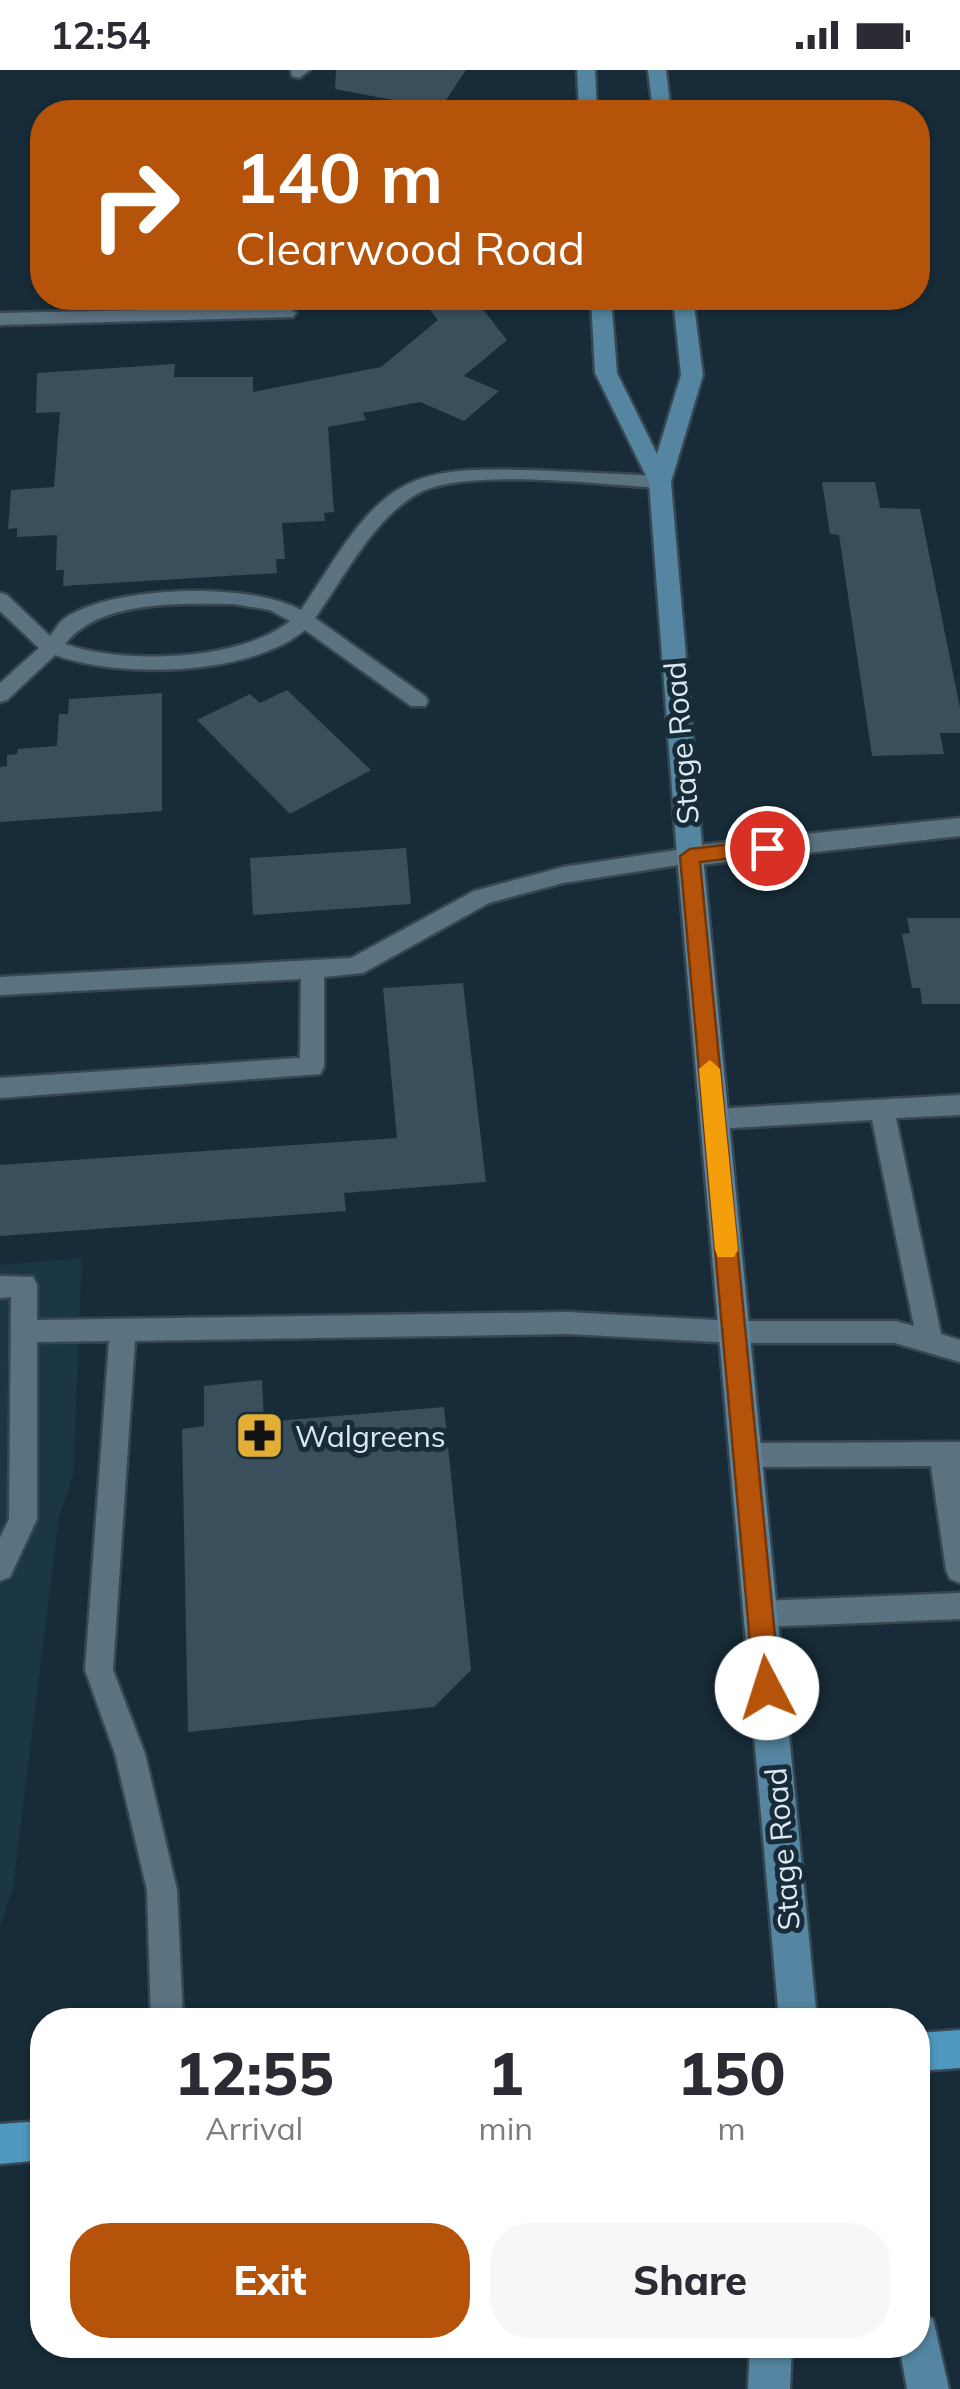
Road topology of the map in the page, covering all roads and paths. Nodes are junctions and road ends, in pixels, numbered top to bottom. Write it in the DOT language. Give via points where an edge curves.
graph roads {
  1 [pos="586,70"];
  2 [pos="657,70"];
  3 [pos="587,100"];
  4 [pos="661,100"];
  5 [pos="602,310"];
  6 [pos="684,310"];
  7 [pos="286,313"];
  8 [pos="0,319"];
  9 [pos="660,482"];
  10 [pos="0,600"];
  11 [pos="304,620"];
  12 [pos="52,647"];
  13 [pos="0,695"];
  14 [pos="418,702"];
  15 [pos="960,827"];
  16 [pos="690,856"];
  17 [pos="313,970"];
  18 [pos="0,986"];
  19 [pos="0,1088"];
  20 [pos="960,1105"];
  21 [pos="882,1109"];
  22 [pos="714,1119"];
  23 [pos="0,1287"];
  24 [pos="123,1330"];
  25 [pos="24,1332"];
  26 [pos="734,1332"];
  27 [pos="930,1342"];
  28 [pos="960,1350"];
  29 [pos="952,1454"];
  30 [pos="746,1455"];
  31 [pos="959,1555"];
  32 [pos="0,1568"];
  33 [pos="960,1606"];
  34 [pos="760,1614"];
  35 [pos="167,2008"];
  36 [pos="797,2008"];
  37 [pos="960,2050"];
  38 [pos="930,2051"];
  39 [pos="30,2141"];
  40 [pos="0,2144"];
  41 [pos="770,2358"];
  42 [pos="922,2358"];
  43 [pos="769,2389"];
  44 [pos="928,2389"];
  1 -- 3 [label="main road"];
  2 -- 4 [label="main road"];
  5 -- 9 [label="main road, Stage Road" via="606,373"];
  6 -- 9 [label="main road, Stage Road" via="692,375"];
  7 -- 8 [label="street"];
  9 -- 11 [label="lane" via="472,475 412,488 374,524"];
  9 -- 16 [label="main road, Stage Road"];
  10 -- 12 [label="lane"];
  11 -- 12 [label="lane" via="295,633 207,660 155,662"];
  11 -- 12 [label="lane" via="274,604 234,597 175,598 118,606 71,622"];
  11 -- 14 [label="lane"];
  12 -- 13 [label="lane"];
  15 -- 16 [label="street"];
  16 -- 17 [label="lane" via="563,875 482,896 354,968"];
  16 -- 22 [label="main road, Stage Road"];
  17 -- 18 [label="lane"];
  17 -- 19 [label="lane" via="312,1066"];
  20 -- 21 [label="lane"];
  21 -- 22 [label="lane"];
  21 -- 27 [label="lane"];
  22 -- 26 [label="main road, Stage Road"];
  23 -- 25 [label="lane" via="24,1285"];
  24 -- 25 [label="lane"];
  24 -- 26 [label="lane" via="568,1324"];
  24 -- 35 [label="lane" via="99,1670 130,1754 162,1890"];
  25 -- 32 [label="lane" via="23,1520"];
  26 -- 27 [label="lane" via="896,1332"];
  26 -- 30 [label="main road, Stage Road"];
  27 -- 28 [label="lane"];
  29 -- 30 [label="lane"];
  29 -- 31 [label="lane"];
  30 -- 34 [label="main road, Stage Road"];
  33 -- 34 [label="lane"];
  34 -- 36 [label="main road, Stage Road"];
  37 -- 38 [label="main road"];
  39 -- 40 [label="main road"];
  41 -- 43 [label="main road"];
  42 -- 44 [label="main road"];
}
